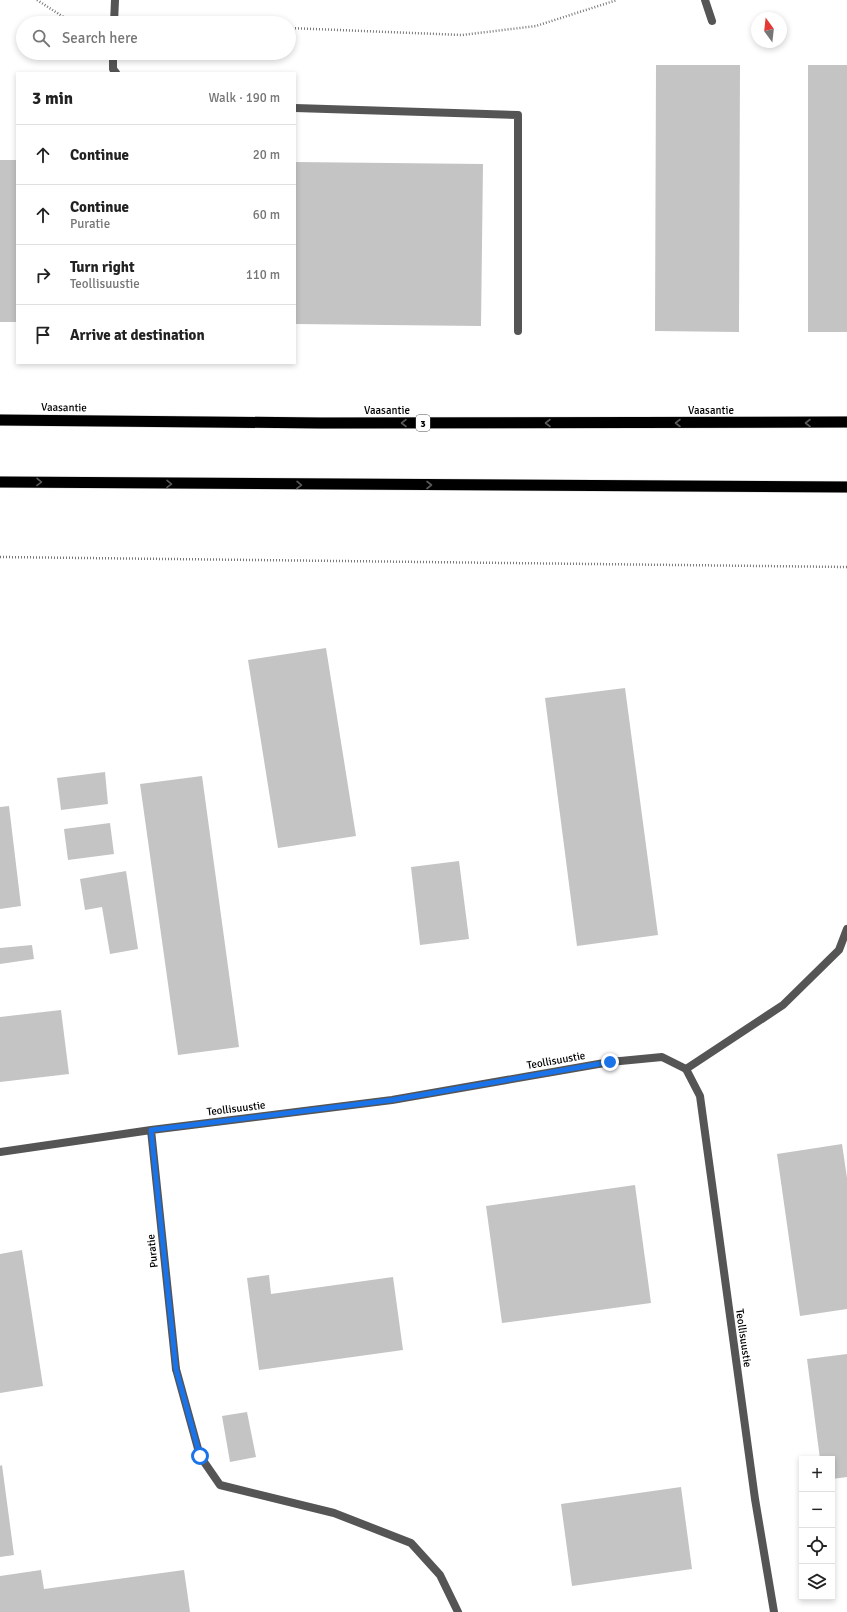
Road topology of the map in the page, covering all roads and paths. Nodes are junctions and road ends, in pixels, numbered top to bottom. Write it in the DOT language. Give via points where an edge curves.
graph roads {
  1 [pos="37,0"];
  2 [pos="116,0"];
  3 [pos="617,0"];
  4 [pos="705,0"];
  5 [pos="61,16"];
  6 [pos="115,16"];
  7 [pos="712,21"];
  8 [pos="296,28"];
  9 [pos="113,60"];
  10 [pos="115,72"];
  11 [pos="296,108"];
  12 [pos="518,331"];
  13 [pos="0,420"];
  14 [pos="847,422"];
  15 [pos="0,482"];
  16 [pos="847,487"];
  17 [pos="0,557"];
  18 [pos="847,568"];
  19 [pos="847,929"];
  20 [pos="686,1069"];
  21 [pos="151,1130"];
  22 [pos="0,1152"];
  23 [pos="458,1612"];
  24 [pos="774,1612"];
  1 -- 5 [label="path"];
  2 -- 6 [label="street"];
  3 -- 8 [label="path" via="536,26 462,35"];
  4 -- 7 [label="street"];
  9 -- 10 [label="street"];
  11 -- 12 [label="street" via="518,114"];
  14 -- 13 [label="highway, Vaasantie / 3, one-way" via="321,423"];
  15 -- 16 [label="highway, one-way"];
  17 -- 18 [label="path"];
  19 -- 20 [label="street" via="839,950 783,1005"];
  20 -- 21 [label="street, Teollisuustie" via="662,1057 610,1062 392,1100"];
  20 -- 24 [label="street, Teollisuustie" via="700,1096 755,1499"];
  21 -- 22 [label="street, Teollisuustie"];
  21 -- 23 [label="street, Puratie" via="176,1369 200,1456 220,1485 334,1512 411,1543 440,1575"];
}
